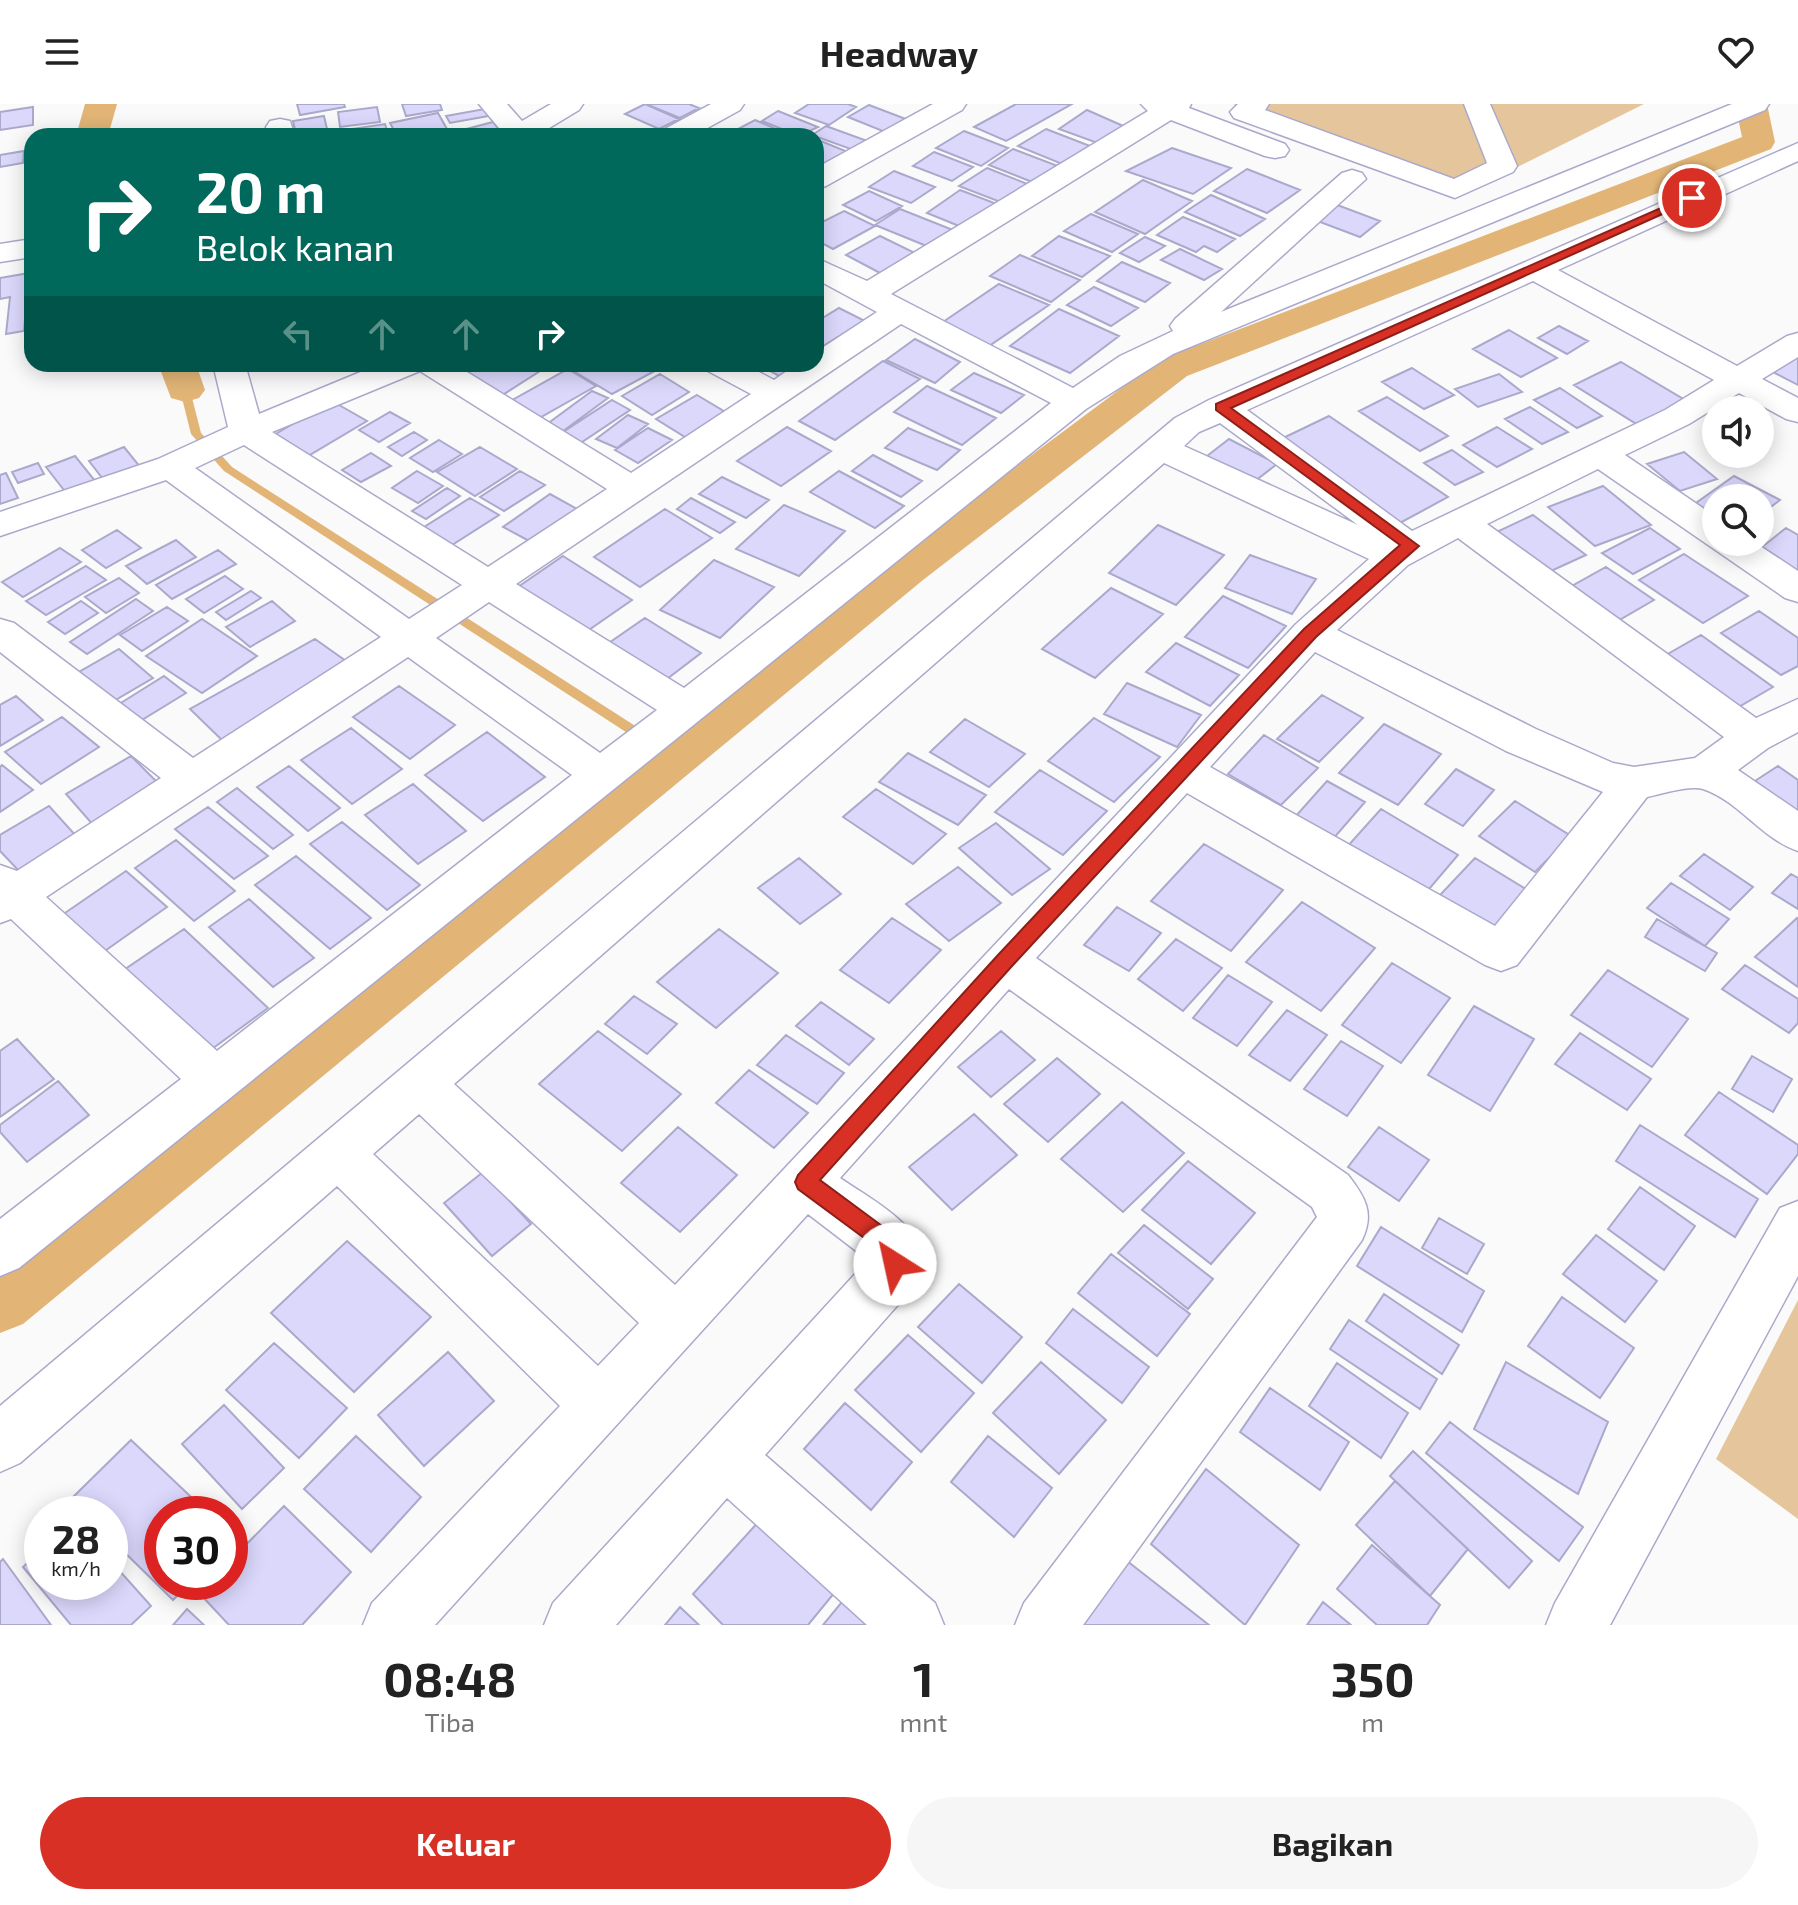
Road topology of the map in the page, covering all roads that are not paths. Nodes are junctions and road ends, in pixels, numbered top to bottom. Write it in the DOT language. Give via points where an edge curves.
graph roads {
  1 [pos="492,104"];
  2 [pos="570,104"];
  3 [pos="731,104"];
  4 [pos="953,104"];
  5 [pos="1256,104"];
  6 [pos="1477,104"];
  7 [pos="1167,106"];
  8 [pos="1747,107"];
  9 [pos="512,128"];
  10 [pos="530,128"];
  11 [pos="688,128"];
  12 [pos="1798,151"];
  13 [pos="824,176"];
  14 [pos="1352,179"];
  15 [pos="1468,223"];
  16 [pos="24,249"];
  17 [pos="0,253"];
  18 [pos="1534,269"];
  19 [pos="824,271"];
  20 [pos="870,293"];
  21 [pos="901,310"];
  22 [pos="1798,343"];
  23 [pos="1162,347"];
  24 [pos="824,361"];
  25 [pos="230,372"];
  26 [pos="390,372"];
  27 [pos="444,372"];
  28 [pos="735,372"];
  29 [pos="808,372"];
  30 [pos="1738,379"];
  31 [pos="775,394"];
  32 [pos="1074,402"];
  33 [pos="1221,407"];
  34 [pos="1798,412"];
  35 [pos="240,434"];
  36 [pos="1160,448"];
  37 [pos="1600,454"];
  38 [pos="176,464"];
  39 [pos="631,489"];
  40 [pos="1462,523"];
  41 [pos="0,524"];
  42 [pos="1702,524"];
  43 [pos="1403,551"];
  44 [pos="1749,556"];
  45 [pos="483,588"];
  46 [pos="1798,589"];
  47 [pos="0,632"];
  48 [pos="1310,633"];
  49 [pos="413,635"];
  50 [pos="682,713"];
  51 [pos="1798,714"];
  52 [pos="1753,737"];
  53 [pos="1183,771"];
  54 [pos="605,772"];
  55 [pos="1706,772"];
  56 [pos="191,779"];
  57 [pos="1634,783"];
  58 [pos="1798,834"];
  59 [pos="5,894"];
  60 [pos="1005,961"];
  61 [pos="215,1080"];
  62 [pos="419,1083"];
  63 [pos="338,1154"];
  64 [pos="805,1182"];
  65 [pos="1798,1225"];
  66 [pos="0,1251"];
  67 [pos="677,1322"];
  68 [pos="599,1405"];
  69 [pos="0,1443"];
  70 [pos="726,1459"];
  71 [pos="402,1622"];
  72 [pos="575,1625"];
  73 [pos="913,1625"];
  74 [pos="1046,1625"];
  75 [pos="1577,1625"];
  1 -- 9 [label="street"];
  2 -- 10 [label="street"];
  3 -- 11 [label="street"];
  4 -- 13 [label="street"];
  5 -- 6 [label="street" via="1244,112 1455,189 1503,166"];
  7 -- 14 [label="street"];
  7 -- 20 [label="street"];
  8 -- 15 [label="street"];
  12 -- 18 [label="street"];
  14 -- 15 [label="street"];
  14 -- 23 [label="street"];
  15 -- 23 [label="street"];
  16 -- 17 [label="street"];
  18 -- 30 [label="street"];
  18 -- 33 [label="street"];
  19 -- 20 [label="street"];
  20 -- 21 [label="street"];
  21 -- 24 [label="street"];
  21 -- 32 [label="street"];
  22 -- 30 [label="street"];
  23 -- 32 [label="street"];
  25 -- 35 [label="street"];
  26 -- 35 [label="street"];
  27 -- 39 [label="street"];
  28 -- 31 [label="street"];
  29 -- 31 [label="street"];
  30 -- 34 [label="street"];
  30 -- 37 [label="street" via="1677,417"];
  31 -- 39 [label="street"];
  32 -- 50 [label="street"];
  33 -- 36 [label="street" via="1187,425"];
  33 -- 43 [label="street"];
  35 -- 38 [label="street"];
  35 -- 45 [label="street"];
  36 -- 43 [label="street"];
  36 -- 62 [label="street"];
  37 -- 40 [label="street"];
  37 -- 42 [label="street"];
  38 -- 41 [label="street"];
  38 -- 49 [label="street"];
  39 -- 45 [label="street"];
  40 -- 43 [label="street"];
  40 -- 52 [label="street"];
  43 -- 48 [label="street"];
  44 -- 46 [label="street"];
  45 -- 49 [label="street"];
  45 -- 50 [label="street"];
  47 -- 56 [label="street"];
  48 -- 53 [label="street"];
  48 -- 57 [label="street" via="1521,740 1605,777"];
  49 -- 54 [label="street"];
  49 -- 56 [label="street"];
  50 -- 54 [label="street"];
  51 -- 52 [label="street"];
  52 -- 55 [label="street"];
  53 -- 57 [label="street" via="1501,952"];
  53 -- 60 [label="street"];
  54 -- 61 [label="street"];
  55 -- 57 [label="street"];
  55 -- 58 [label="street"];
  56 -- 59 [label="street"];
  59 -- 61 [label="street"];
  60 -- 64 [label="street"];
  60 -- 74 [label="street" via="1330,1191 1341,1206 1344,1223"];
  61 -- 66 [label="street"];
  62 -- 63 [label="street"];
  62 -- 67 [label="street"];
  63 -- 68 [label="street"];
  63 -- 69 [label="street"];
  64 -- 67 [label="street"];
  64 -- 70 [label="street" via="893,1247 895,1264"];
  65 -- 75 [label="street"];
  67 -- 68 [label="street"];
  68 -- 71 [label="street"];
  70 -- 72 [label="street"];
  70 -- 73 [label="street"];
}
